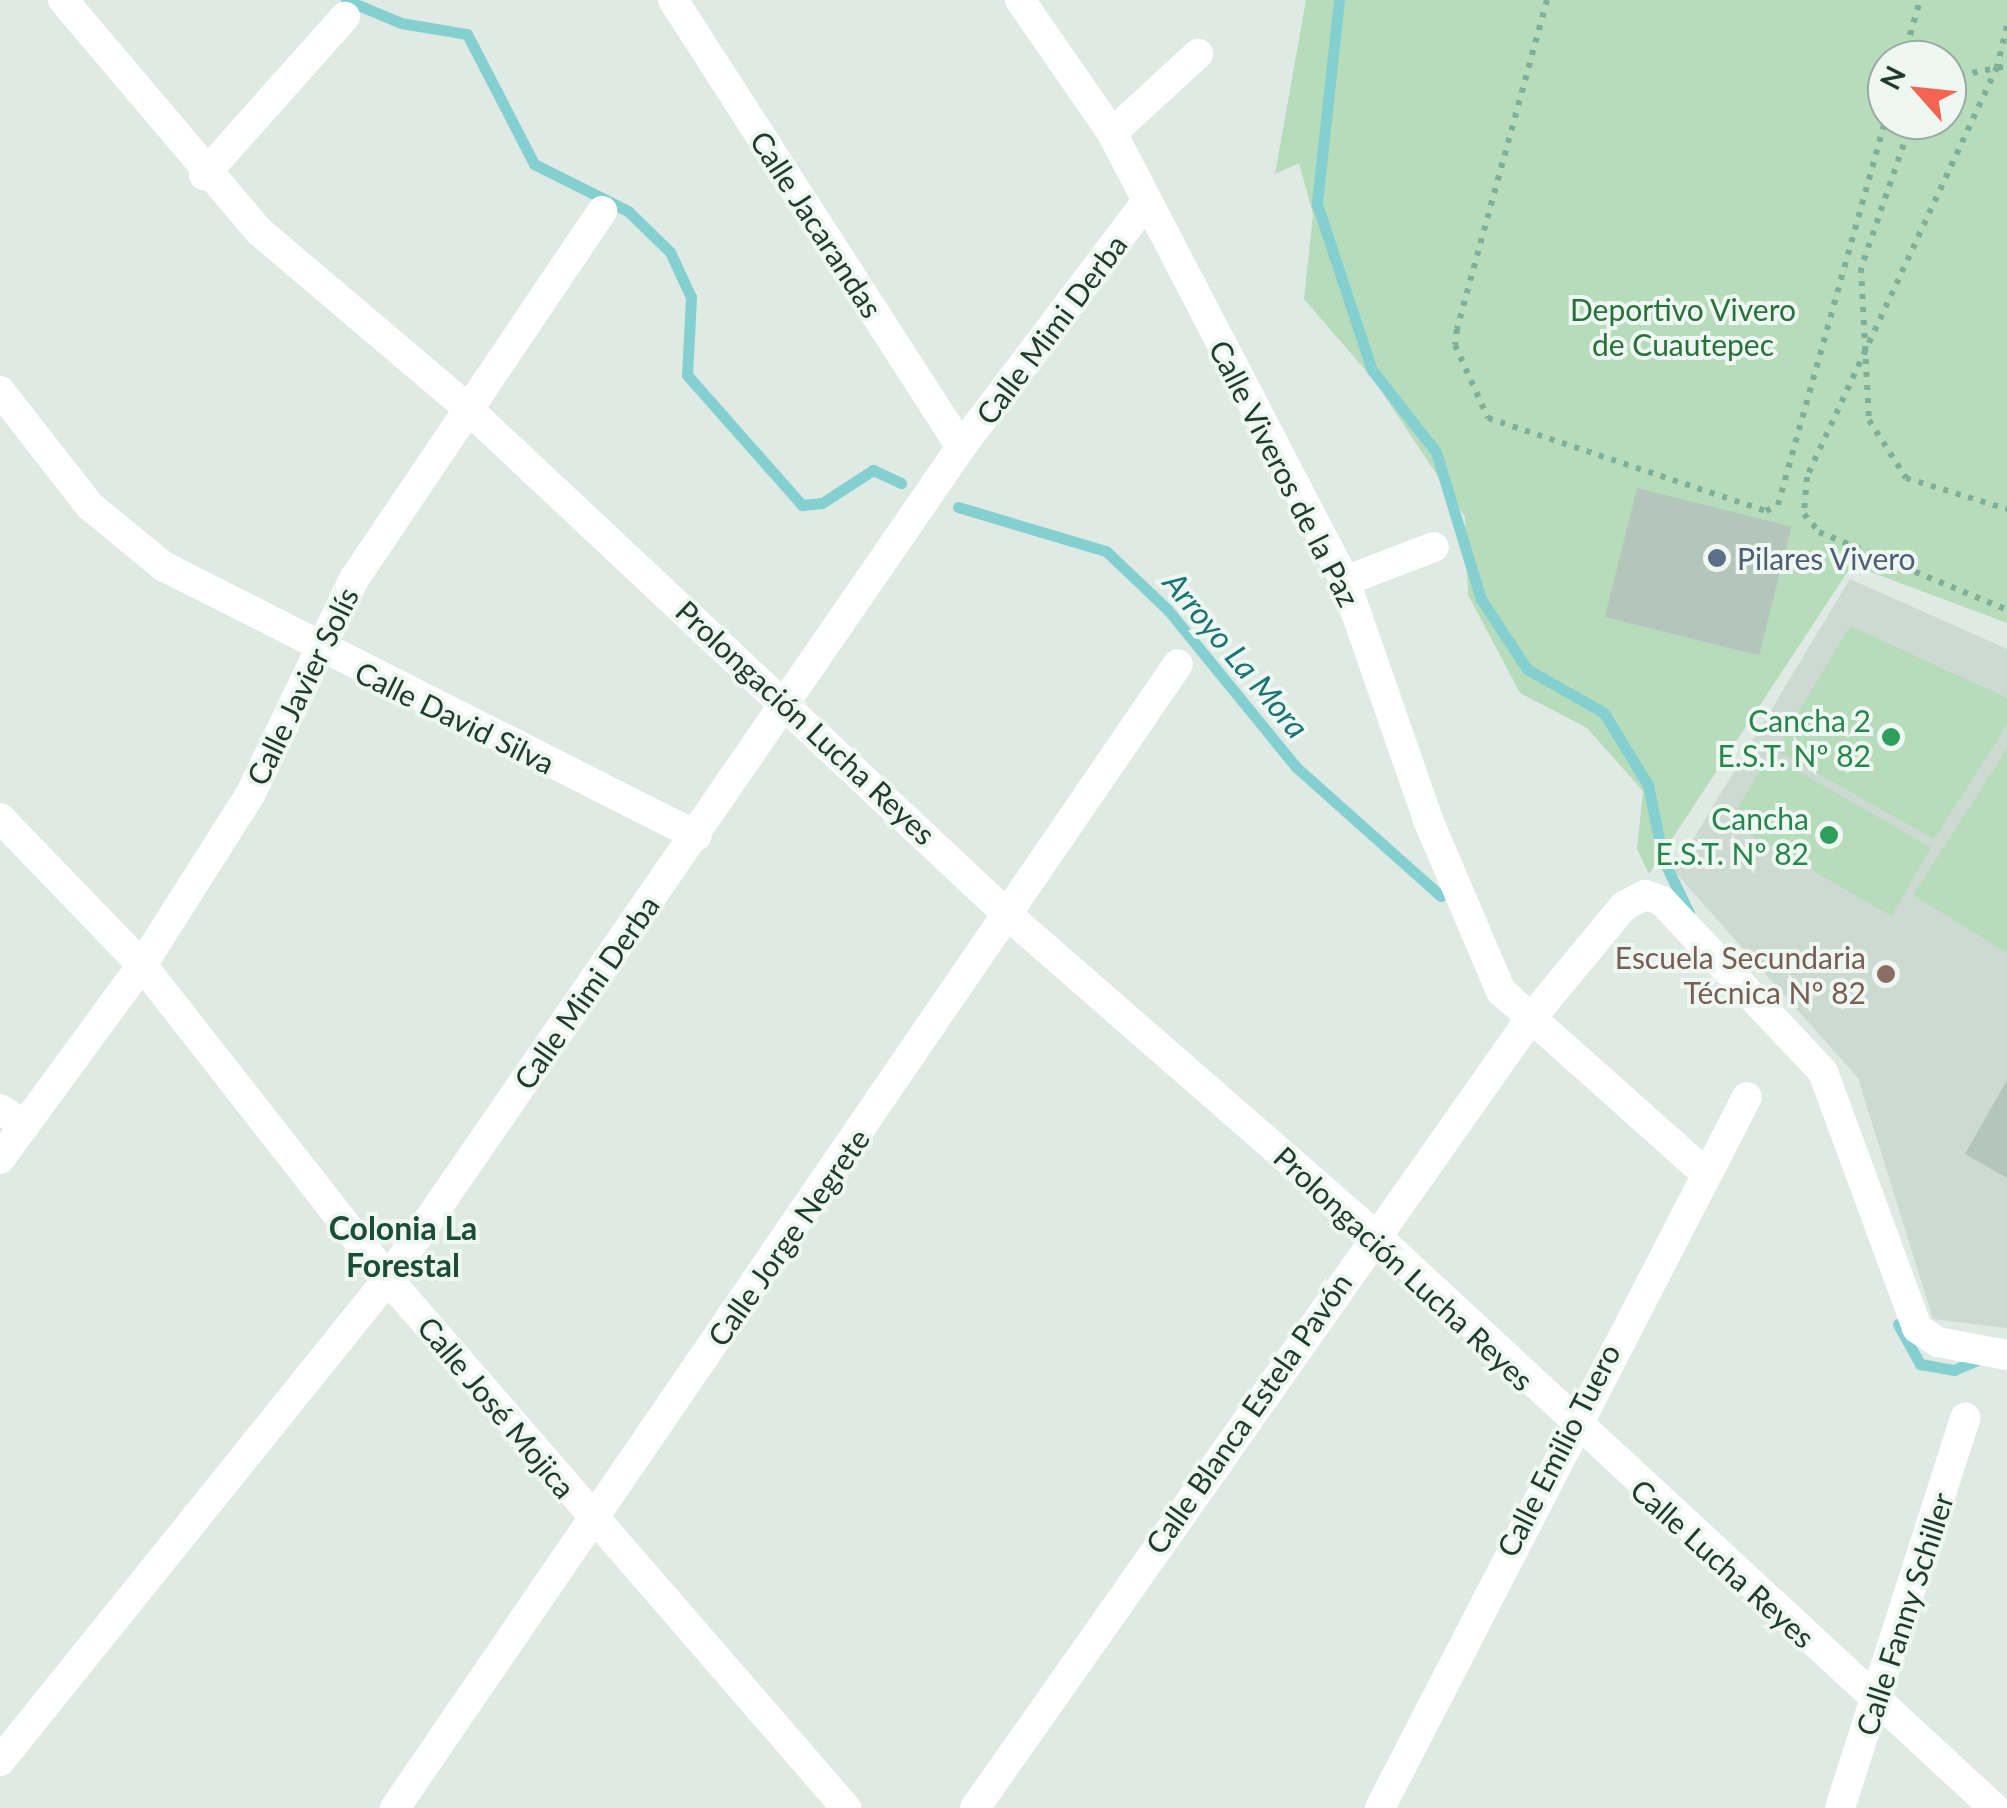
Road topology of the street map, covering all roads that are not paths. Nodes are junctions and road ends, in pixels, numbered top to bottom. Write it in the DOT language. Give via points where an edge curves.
graph roads {
  1 [pos="63,0"];
  2 [pos="673,0"];
  3 [pos="1020,0"];
  4 [pos="345,17"];
  5 [pos="1198,54"];
  6 [pos="1112,134"];
  7 [pos="204,175"];
  8 [pos="1146,202"];
  9 [pos="602,211"];
  10 [pos="0,391"];
  11 [pos="466,407"];
  12 [pos="961,447"];
  13 [pos="1434,547"];
  14 [pos="1345,581"];
  15 [pos="321,651"];
  16 [pos="1178,664"];
  17 [pos="789,702"];
  18 [pos="0,818"];
  19 [pos="697,836"];
  20 [pos="1010,916"];
  21 [pos="142,965"];
  22 [pos="1528,1022"];
  23 [pos="1747,1097"];
  24 [pos="12,1118"];
  25 [pos="0,1160"];
  26 [pos="1704,1172"];
  27 [pos="1374,1234"];
  28 [pos="388,1279"];
  29 [pos="2007,1356"];
  30 [pos="1965,1418"];
  31 [pos="1570,1424"];
  32 [pos="592,1518"];
  33 [pos="1876,1702"];
  34 [pos="0,1761"];
  35 [pos="394,1808"];
  36 [pos="846,1808"];
  37 [pos="975,1808"];
  38 [pos="1380,1808"];
  39 [pos="1840,1808"];
  40 [pos="1994,1808"];
  1 -- 7 [label="street, Prolongación Lucha Reyes"];
  2 -- 12 [label="street, Calle Jacarandas"];
  3 -- 6 [label="street, Calle Viveros de la Paz"];
  4 -- 7 [label="street"];
  5 -- 6 [label="street"];
  6 -- 8 [label="street, Calle Viveros de la Paz"];
  7 -- 11 [label="street, Prolongación Lucha Reyes"];
  8 -- 12 [label="street, Calle Mimi Derba"];
  8 -- 14 [label="street, Calle Viveros de la Paz"];
  9 -- 11 [label="street, Calle Javier Solís"];
  10 -- 15 [label="street, Calle David Silva" via="126,539"];
  11 -- 15 [label="street, Calle Javier Solís" via="354,579"];
  11 -- 17 [label="street, Prolongación Lucha Reyes"];
  12 -- 17 [label="street, Calle Mimi Derba"];
  13 -- 14 [label="street"];
  14 -- 22 [label="street, Calle Viveros de la Paz" via="1428,820 1501,991"];
  15 -- 19 [label="street, Calle David Silva"];
  15 -- 21 [label="street, Calle Javier Solís" via="260,778"];
  16 -- 20 [label="street, Calle Jorge Negrete"];
  17 -- 19 [label="street, Calle Mimi Derba"];
  17 -- 20 [label="street, Prolongación Lucha Reyes"];
  18 -- 21 [label="street, Calle José Mojica"];
  19 -- 28 [label="street, Calle Mimi Derba"];
  20 -- 27 [label="street, Prolongación Lucha Reyes"];
  20 -- 32 [label="street, Calle Jorge Negrete"];
  21 -- 24 [label="street, Calle Javier Solís"];
  21 -- 28 [label="street, Calle José Mojica"];
  22 -- 26 [label="street, Calle Viveros de la Paz"];
  22 -- 27 [label="street, Calle Blanca Estela Pavón"];
  22 -- 29 [label="street, Calle Blanca Estela Pavón" via="1624,906 1644,896 1662,901 1823,1072 1910,1316 1938,1342"];
  23 -- 26 [label="street, Calle Emilio Tuero"];
  24 -- 25 [label="street, Calle Javier Solís"];
  26 -- 31 [label="street, Calle Emilio Tuero"];
  27 -- 31 [label="street, Prolongación Lucha Reyes"];
  27 -- 37 [label="street, Calle Blanca Estela Pavón"];
  28 -- 32 [label="street, Calle José Mojica"];
  28 -- 34 [label="street, Calle Mimi Derba"];
  30 -- 33 [label="street, Calle Fanny Schiller"];
  31 -- 33 [label="street, Calle Lucha Reyes"];
  31 -- 38 [label="street, Calle Emilio Tuero"];
  32 -- 35 [label="street, Calle Jorge Negrete"];
  32 -- 36 [label="street, Calle José Mojica"];
  33 -- 39 [label="street, Calle Fanny Schiller"];
  33 -- 40 [label="street, Calle Lucha Reyes"];
}
